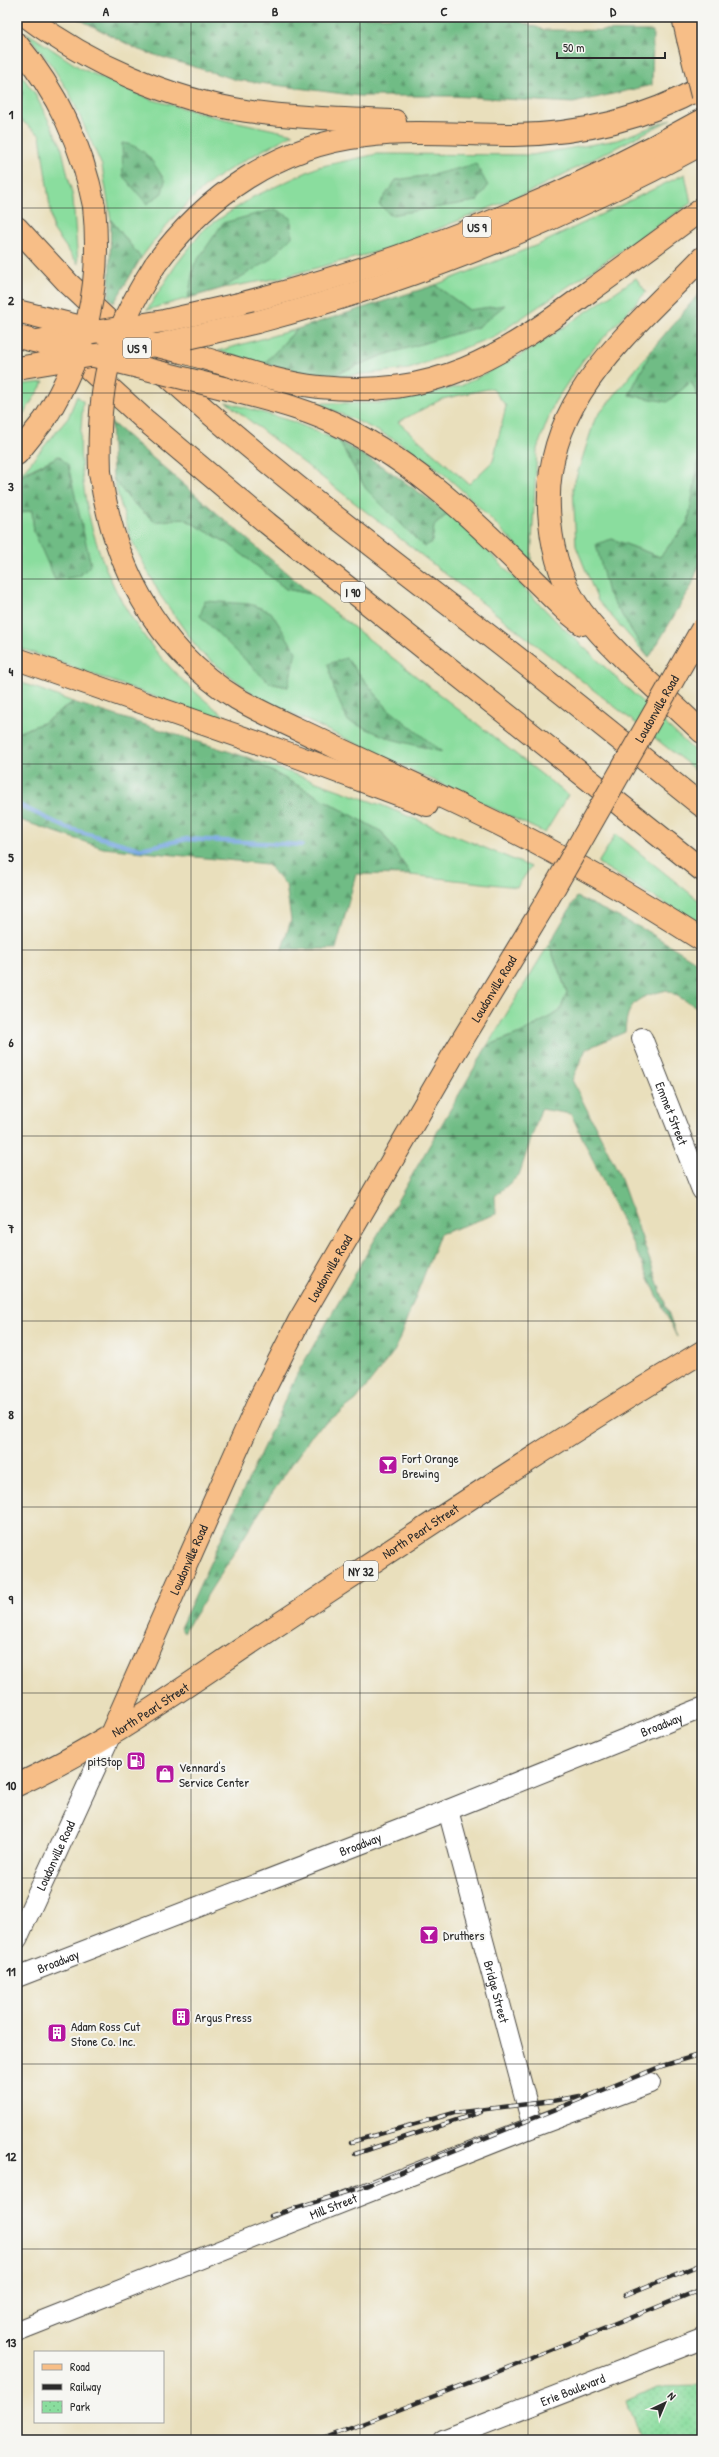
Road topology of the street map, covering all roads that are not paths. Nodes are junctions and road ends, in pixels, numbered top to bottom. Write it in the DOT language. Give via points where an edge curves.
graph roads {
  1 [pos="27,17"];
  2 [pos="683,17"];
  3 [pos="17,44"];
  4 [pos="702,87"];
  5 [pos="702,96"];
  6 [pos="702,120"];
  7 [pos="513,135"];
  8 [pos="702,144"];
  9 [pos="702,209"];
  10 [pos="17,228"];
  11 [pos="702,258"];
  12 [pos="17,298"];
  13 [pos="17,311"];
  14 [pos="17,339"];
  15 [pos="17,368"];
  16 [pos="17,454"];
  17 [pos="702,629"];
  18 [pos="624,656"];
  19 [pos="17,659"];
  20 [pos="702,732"];
  21 [pos="702,806"];
  22 [pos="530,839"];
  23 [pos="702,870"];
  24 [pos="702,940"];
  25 [pos="642,1038"];
  26 [pos="702,1190"];
  27 [pos="702,1352"];
  28 [pos="702,1708"];
  29 [pos="111,1734"];
  30 [pos="17,1785"];
  31 [pos="448,1810"];
  32 [pos="17,1939"];
  33 [pos="17,1977"];
  34 [pos="650,2083"];
  35 [pos="533,2127"];
  36 [pos="17,2331"];
  37 [pos="702,2339"];
  38 [pos="444,2440"];
  1 -- 7 [label="main road" via="62,41 113,68 164,89 217,105 282,115 404,122"];
  2 -- 5 [label="main road, bridge"];
  3 -- 16 [label="main road, bridge" via="51,89 82,156 94,206 96,273 89,320 72,370 45,419"];
  4 -- 7 [label="main road" via="653,111 610,125 566,132"];
  6 -- 14 [label="main road, US 9, bridge" via="571,187 495,220 359,271 239,304 87,334"];
  7 -- 22 [label="main road, bridge" via="387,134 341,140 292,154 252,175 218,198 185,228 155,265 121,326 104,378 99,424 100,472 111,532 139,596 166,635 216,684 276,719"];
  8 -- 15 [label="main road, US 9, bridge" via="606,194 485,246 365,290 257,322 162,344"];
  9 -- 13 [label="main road, bridge" via="524,339 490,359 448,376 423,382 380,388 318,387"];
  10 -- 21 [label="main road" via="98,311 255,452"];
  11 -- 18 [label="main road" via="605,358 583,386 566,416 552,458 548,512 558,564 569,592 582,612"];
  12 -- 23 [label="main road, I 90" via="109,388 224,488"];
  14 -- 18 [label="main road, bridge" via="223,388 323,419 364,438 408,465 462,510 566,611"];
  17 -- 29 [label="main road, Loudonville Road, bridge" via="545,904 444,1070 299,1321 261,1396"];
  18 -- 20 [label="main road"];
  19 -- 22 [label="main road" via="367,781 457,817"];
  22 -- 24 [label="main road" via="598,876"];
  25 -- 26 [label="street, Emmet Street"];
  27 -- 29 [label="main road, North Pearl Street / NY 32"];
  28 -- 31 [label="street, Broadway"];
  29 -- 30 [label="main road, North Pearl Street / NY 32" via="51,1770"];
  29 -- 32 [label="street, Loudonville Road"];
  31 -- 33 [label="street, Broadway"];
  31 -- 35 [label="street, Bridge Street"];
  34 -- 35 [label="street, Mill Street"];
  35 -- 36 [label="street, Mill Street"];
  37 -- 38 [label="street, Erie Boulevard"];
}
